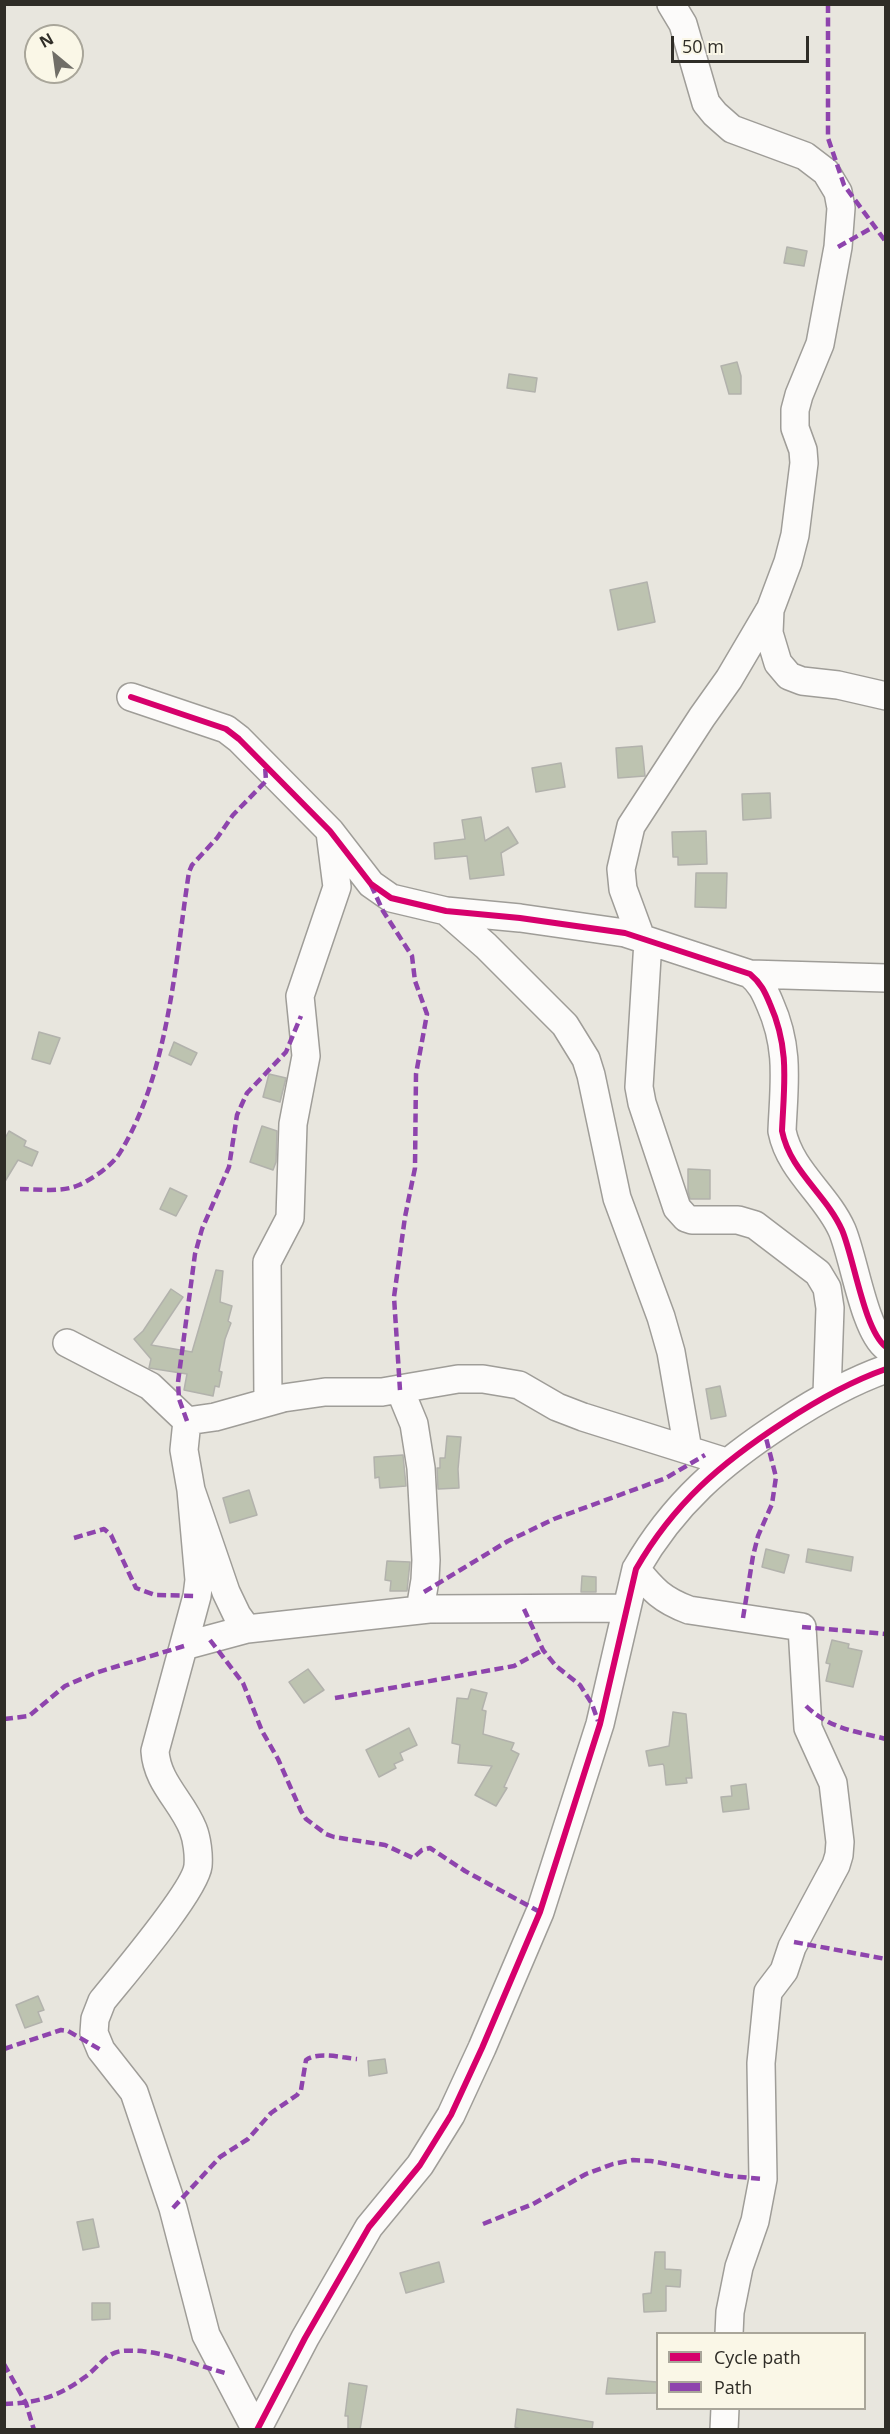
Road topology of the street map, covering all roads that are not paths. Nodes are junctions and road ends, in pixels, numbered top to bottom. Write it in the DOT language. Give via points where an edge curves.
graph roads {
  1 [pos="671,4"];
  2 [pos="770,610"];
  3 [pos="885,696"];
  4 [pos="131,697"];
  5 [pos="330,831"];
  6 [pos="446,911"];
  7 [pos="645,939"];
  8 [pos="750,974"];
  9 [pos="885,978"];
  10 [pos="67,1343"];
  11 [pos="885,1347"];
  12 [pos="885,1369"];
  13 [pos="400,1390"];
  14 [pos="828,1394"];
  15 [pos="268,1402"];
  16 [pos="188,1421"];
  17 [pos="688,1450"];
  18 [pos="726,1462"];
  19 [pos="191,1490"];
  20 [pos="636,1569"];
  21 [pos="626,1608"];
  22 [pos="420,1610"];
  23 [pos="247,1629"];
  24 [pos="184,1646"];
  25 [pos="729,2332"];
  26 [pos="725,2410"];
  27 [pos="256,2430"];
  28 [pos="724,2430"];
  1 -- 2 [label="street" via="683,24 706,103 715,114 732,129 805,156 826,172 838,192 841,208 820,344 795,410 795,428 804,463 795,535"];
  2 -- 3 [label="street" via="769,633 778,663 789,676"];
  2 -- 7 [label="street" via="729,680 631,826 621,869 623,889"];
  4 -- 5 [label="street" via="226,729"];
  5 -- 6 [label="street" via="381,893"];
  5 -- 15 [label="street" via="337,887 300,996 306,1056 293,1124 290,1218 267,1262"];
  6 -- 7 [label="street" via="520,918"];
  6 -- 17 [label="street" via="565,1025 586,1059 617,1198 671,1352"];
  7 -- 8 [label="street"];
  7 -- 14 [label="street" via="639,1087 677,1208 692,1220 738,1220 755,1225 818,1273 830,1308"];
  8 -- 9 [label="street"];
  8 -- 11 [label="street" via="764,989 780,1028 785,1055 784,1143 842,1230 872,1327"];
  10 -- 16 [label="street" via="150,1386"];
  12 -- 14 [label="street"];
  13 -- 15 [label="street" via="325,1392"];
  13 -- 17 [label="street" via="458,1379 503,1381 583,1417"];
  13 -- 22 [label="street" via="414,1424 422,1468 426,1560"];
  14 -- 18 [label="street"];
  15 -- 16 [label="street"];
  16 -- 19 [label="street" via="184,1450"];
  17 -- 18 [label="street"];
  18 -- 20 [label="street" via="678,1508"];
  19 -- 23 [label="street" via="226,1592"];
  19 -- 24 [label="street" via="199,1580"];
  20 -- 21 [label="street"];
  20 -- 25 [label="street" via="671,1604 802,1627 808,1728 833,1783 840,1842 836,1865 767,1998 761,2063 763,2180 755,2221 739,2267"];
  21 -- 22 [label="street"];
  21 -- 27 [label="street" via="600,1724 540,1912 482,2048 451,2115 420,2165 369,2227"];
  22 -- 23 [label="street"];
  23 -- 24 [label="street"];
  24 -- 27 [label="street" via="158,1736 156,1763 193,1829 198,1867 188,1889 102,2001 94,2033 101,2050 134,2092 172,2208 206,2335"];
  26 -- 28 [label="street"];
}
